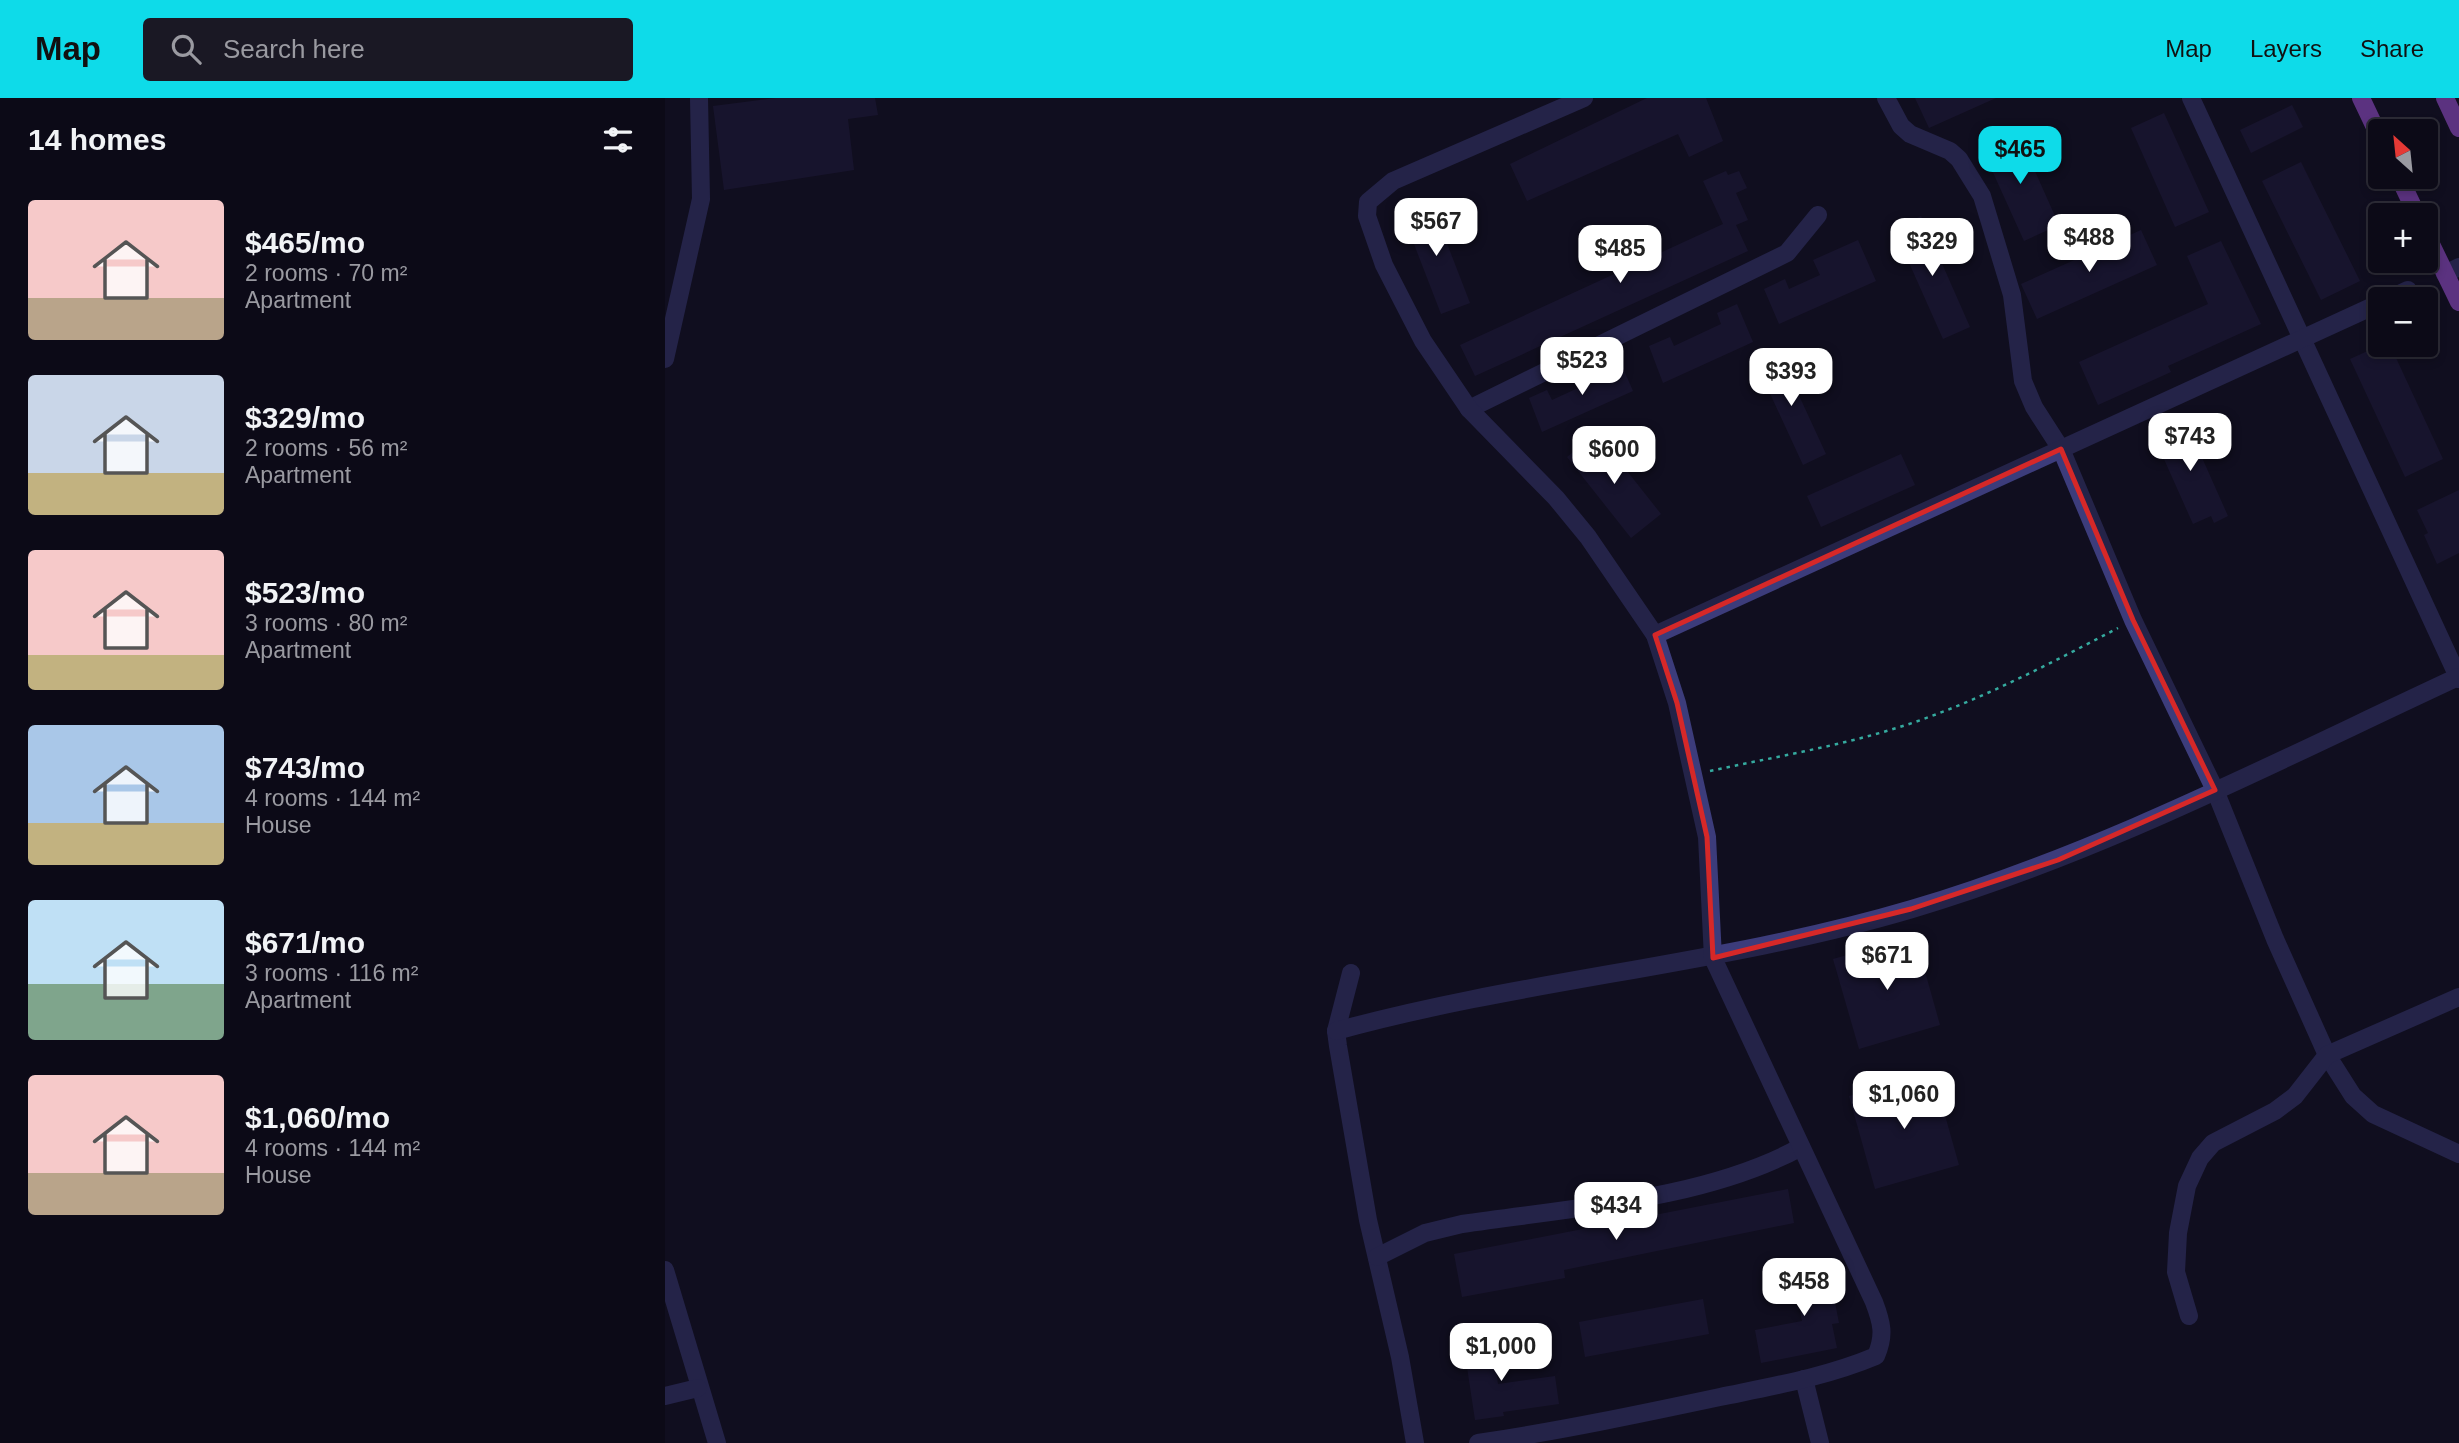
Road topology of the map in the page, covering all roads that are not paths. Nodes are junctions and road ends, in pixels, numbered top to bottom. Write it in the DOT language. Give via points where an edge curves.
graph roads {
  1 [pos="699,98"];
  2 [pos="1584,98"];
  3 [pos="1886,98"];
  4 [pos="2191,98"];
  5 [pos="2361,98"];
  6 [pos="2445,98"];
  7 [pos="2371,119"];
  8 [pos="2459,128"];
  9 [pos="1818,215"];
  10 [pos="2438,251"];
  11 [pos="2452,270"];
  12 [pos="2459,302"];
  13 [pos="2368,309"];
  14 [pos="2302,339"];
  15 [pos="665,359"];
  16 [pos="1469,409"];
  17 [pos="2061,449"];
  18 [pos="1655,635"];
  19 [pos="2458,678"];
  20 [pos="2215,789"];
  21 [pos="1713,958"];
  22 [pos="1351,973"];
  23 [pos="2459,997"];
  24 [pos="1336,1031"];
  25 [pos="2327,1055"];
  26 [pos="1801,1147"];
  27 [pos="2459,1154"];
  28 [pos="1377,1257"];
  29 [pos="665,1270"];
  30 [pos="2189,1316"];
  31 [pos="1804,1379"];
  32 [pos="698,1388"];
  33 [pos="665,1396"];
  34 [pos="717,1443"];
  35 [pos="1415,1443"];
  36 [pos="1478,1443"];
  37 [pos="1820,1443"];
  1 -- 15 [label="street" via="701,198"];
  2 -- 16 [label="street" via="1393,181 1368,202 1367,216 1384,265 1423,341"];
  3 -- 17 [label="street" via="1901,126 1950,151 1978,186 2012,295 2023,381"];
  4 -- 14 [label="street"];
  5 -- 7 [label="main road"];
  6 -- 8 [label="main road"];
  9 -- 16 [label="street" via="1787,253"];
  10 -- 11 [label="main road"];
  11 -- 12 [label="main road"];
  13 -- 14 [label="street"];
  14 -- 17 [label="street"];
  14 -- 19 [label="street"];
  16 -- 18 [label="street" via="1556,498"];
  17 -- 18 [label="street"];
  17 -- 20 [label="street" via="2133,620"];
  18 -- 21 [label="street" via="1678,703 1707,837"];
  19 -- 20 [label="street"];
  20 -- 21 [label="street" via="2058,860 1911,909"];
  20 -- 25 [label="street"];
  21 -- 24 [label="street"];
  21 -- 26 [label="street"];
  22 -- 24 [label="street"];
  23 -- 25 [label="street"];
  24 -- 28 [label="street"];
  25 -- 27 [label="street" via="2353,1096 2374,1114"];
  25 -- 30 [label="street" via="2295,1096 2213,1143 2200,1158 2187,1186 2178,1233 2176,1272"];
  26 -- 28 [label="street" via="1744,1174 1621,1200 1462,1224 1425,1233"];
  26 -- 31 [label="street" via="1874,1302 1883,1340 1876,1356"];
  28 -- 35 [label="street"];
  29 -- 32 [label="street"];
  31 -- 36 [label="street"];
  31 -- 37 [label="street"];
  32 -- 33 [label="street"];
  32 -- 34 [label="street"];
}
